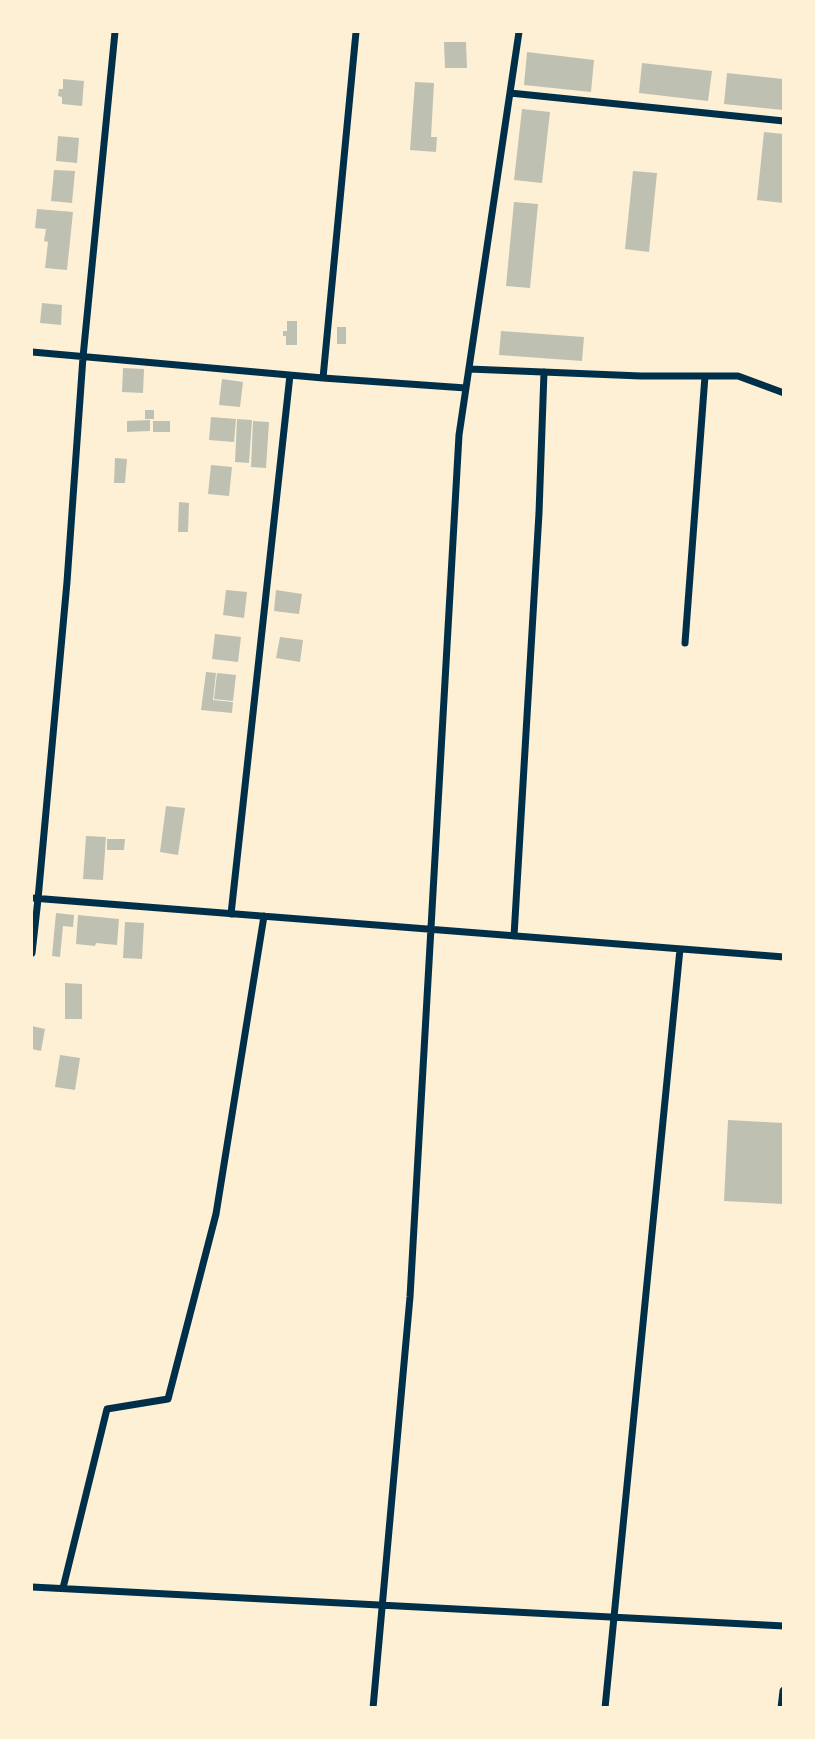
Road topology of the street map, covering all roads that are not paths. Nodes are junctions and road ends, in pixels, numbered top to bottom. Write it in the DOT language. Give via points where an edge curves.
graph roads {
  1 [pos="115,32"];
  2 [pos="356,32"];
  3 [pos="519,32"];
  4 [pos="510,93"];
  5 [pos="783,121"];
  6 [pos="32,352"];
  7 [pos="83,357"];
  8 [pos="469,369"];
  9 [pos="544,372"];
  10 [pos="290,375"];
  11 [pos="705,376"];
  12 [pos="323,378"];
  13 [pos="466,388"];
  14 [pos="783,393"];
  15 [pos="685,643"];
  16 [pos="35,898"];
  17 [pos="231,914"];
  18 [pos="264,916"];
  19 [pos="430,929"];
  20 [pos="514,936"];
  21 [pos="680,949"];
  22 [pos="32,953"];
  23 [pos="783,957"];
  24 [pos="32,1587"];
  25 [pos="63,1588"];
  26 [pos="382,1605"];
  27 [pos="614,1616"];
  28 [pos="783,1626"];
  29 [pos="783,1691"];
  30 [pos="373,1707"];
  31 [pos="605,1707"];
  32 [pos="782,1707"];
  1 -- 7 [label="street"];
  2 -- 12 [label="street"];
  3 -- 4 [label="street"];
  4 -- 5 [label="street"];
  4 -- 8 [label="street"];
  6 -- 7 [label="street"];
  7 -- 10 [label="street"];
  7 -- 16 [label="street" via="67,582"];
  8 -- 9 [label="street"];
  8 -- 13 [label="street"];
  9 -- 11 [label="street"];
  9 -- 20 [label="street"];
  10 -- 12 [label="street"];
  10 -- 17 [label="street"];
  11 -- 14 [label="street" via="738,376"];
  11 -- 15 [label="street"];
  12 -- 13 [label="street"];
  13 -- 19 [label="street" via="459,435"];
  16 -- 17 [label="street"];
  16 -- 22 [label="street"];
  17 -- 18 [label="street"];
  18 -- 19 [label="street"];
  18 -- 25 [label="street" via="216,1214 168,1399 107,1409"];
  19 -- 20 [label="street"];
  19 -- 26 [label="street" via="410,1297"];
  20 -- 21 [label="street"];
  21 -- 23 [label="street"];
  21 -- 27 [label="street"];
  24 -- 25 [label="street"];
  25 -- 26 [label="street"];
  26 -- 27 [label="street"];
  26 -- 30 [label="street"];
  27 -- 28 [label="street"];
  27 -- 31 [label="street"];
  29 -- 32 [label="street"];
}
